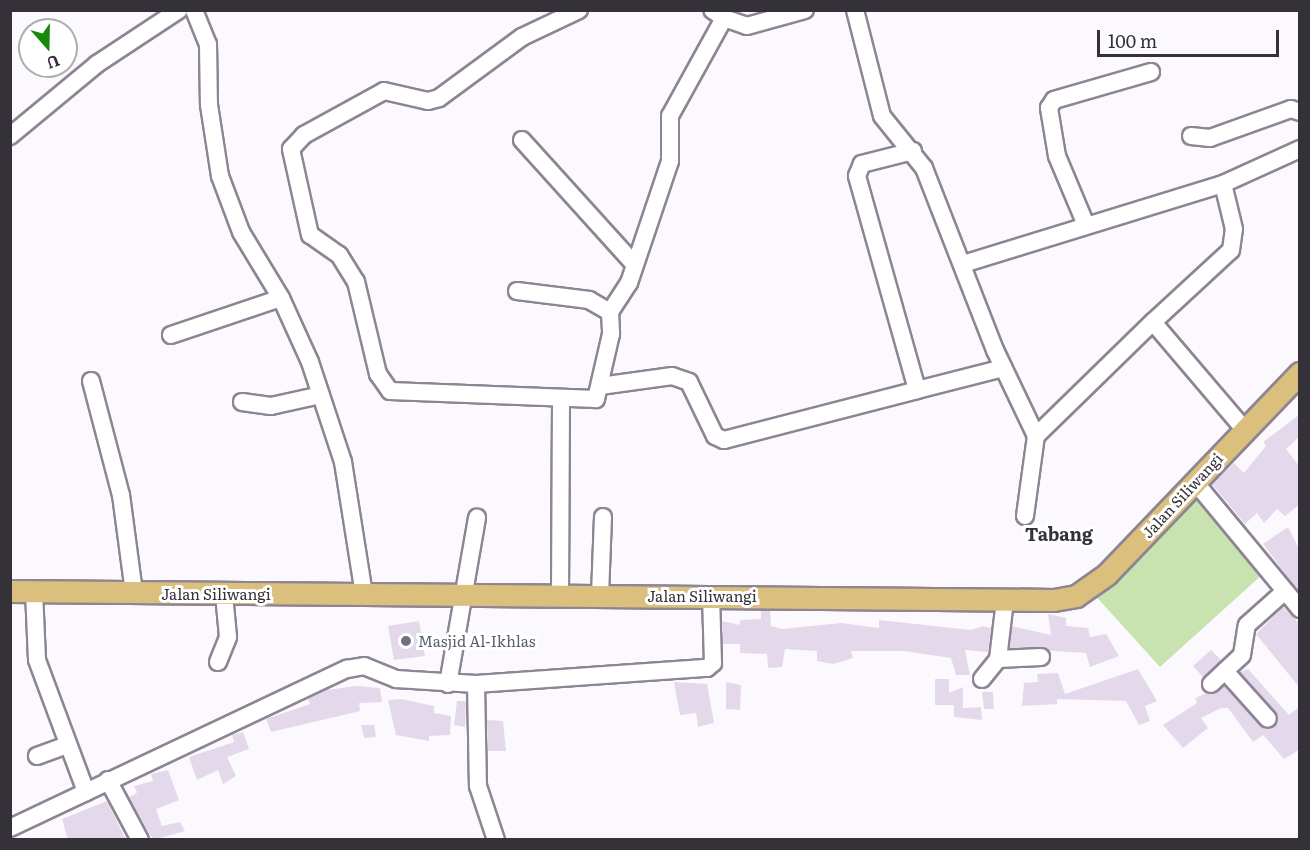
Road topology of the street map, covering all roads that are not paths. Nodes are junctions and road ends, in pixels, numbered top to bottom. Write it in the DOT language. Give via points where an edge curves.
graph roads {
  1 [pos="179,10"];
  2 [pos="194,10"];
  3 [pos="579,10"];
  4 [pos="805,10"];
  5 [pos="855,10"];
  6 [pos="718,14"];
  7 [pos="1151,72"];
  8 [pos="1299,112"];
  9 [pos="10,136"];
  10 [pos="1191,136"];
  11 [pos="522,140"];
  12 [pos="1299,149"];
  13 [pos="913,151"];
  14 [pos="1223,184"];
  15 [pos="1086,225"];
  16 [pos="633,264"];
  17 [pos="963,264"];
  18 [pos="517,291"];
  19 [pos="281,298"];
  20 [pos="610,312"];
  21 [pos="1153,322"];
  22 [pos="171,336"];
  23 [pos="1003,368"];
  24 [pos="1299,373"];
  25 [pos="91,381"];
  26 [pos="600,386"];
  27 [pos="917,390"];
  28 [pos="321,395"];
  29 [pos="561,398"];
  30 [pos="242,402"];
  31 [pos="1244,429"];
  32 [pos="1036,436"];
  33 [pos="1195,482"];
  34 [pos="1025,516"];
  35 [pos="477,517"];
  36 [pos="603,517"];
  37 [pos="10,591"];
  38 [pos="34,591"];
  39 [pos="1285,591"];
  40 [pos="134,593"];
  41 [pos="224,594"];
  42 [pos="465,594"];
  43 [pos="364,595"];
  44 [pos="600,595"];
  45 [pos="560,596"];
  46 [pos="711,596"];
  47 [pos="1005,600"];
  48 [pos="1299,609"];
  49 [pos="1041,657"];
  50 [pos="998,659"];
  51 [pos="218,662"];
  52 [pos="1225,671"];
  53 [pos="982,679"];
  54 [pos="448,684"];
  55 [pos="476,684"];
  56 [pos="1211,684"];
  57 [pos="1268,719"];
  58 [pos="68,745"];
  59 [pos="37,756"];
  60 [pos="108,780"];
  61 [pos="86,792"];
  62 [pos="10,828"];
  63 [pos="140,840"];
  64 [pos="496,840"];
  1 -- 9 [label="street" via="97,64"];
  2 -- 19 [label="street" via="208,44 209,105 220,176 241,232"];
  3 -- 29 [label="street" via="522,37 439,98 428,101 384,91 304,135 291,149 310,235 339,255 356,282 387,389 407,395"];
  4 -- 6 [label="street" via="747,26"];
  5 -- 13 [label="street" via="882,116"];
  6 -- 16 [label="street" via="670,116 670,161"];
  7 -- 15 [label="street" via="1054,100 1049,108 1057,156"];
  8 -- 10 [label="street" via="1291,109 1210,138"];
  11 -- 16 [label="street"];
  12 -- 14 [label="street"];
  13 -- 17 [label="street"];
  13 -- 27 [label="street" via="862,164 857,176"];
  14 -- 15 [label="street"];
  14 -- 21 [label="street" via="1234,229 1231,250"];
  15 -- 17 [label="street"];
  16 -- 20 [label="street" via="629,283"];
  17 -- 23 [label="street"];
  18 -- 20 [label="street" via="588,300"];
  19 -- 22 [label="street"];
  19 -- 28 [label="street"];
  20 -- 26 [label="street" via="611,334"];
  21 -- 31 [label="street"];
  21 -- 32 [label="street"];
  23 -- 27 [label="street"];
  23 -- 32 [label="street"];
  24 -- 31 [label="main road, Jalan Siliwangi"];
  25 -- 40 [label="street" via="121,495"];
  26 -- 27 [label="street" via="672,376 690,381 715,436 724,440"];
  26 -- 29 [label="street" via="589,402"];
  28 -- 30 [label="street" via="271,406"];
  28 -- 43 [label="street" via="353,508"];
  29 -- 45 [label="street"];
  31 -- 33 [label="main road, Jalan Siliwangi"];
  32 -- 34 [label="street"];
  33 -- 39 [label="street"];
  33 -- 47 [label="main road, Jalan Siliwangi" via="1092,588 1054,600"];
  35 -- 42 [label="street"];
  36 -- 44 [label="street"];
  37 -- 38 [label="main road, Jalan Siliwangi"];
  38 -- 40 [label="main road, Jalan Siliwangi"];
  38 -- 58 [label="street" via="37,660"];
  39 -- 48 [label="street"];
  39 -- 52 [label="street" via="1247,625 1246,648"];
  40 -- 41 [label="main road, Jalan Siliwangi"];
  41 -- 43 [label="main road, Jalan Siliwangi"];
  41 -- 51 [label="street" via="228,637"];
  42 -- 43 [label="main road, Jalan Siliwangi"];
  42 -- 45 [label="main road, Jalan Siliwangi"];
  42 -- 54 [label="street"];
  44 -- 45 [label="main road, Jalan Siliwangi"];
  44 -- 46 [label="main road, Jalan Siliwangi"];
  46 -- 47 [label="main road, Jalan Siliwangi"];
  46 -- 55 [label="street" via="713,663 707,668"];
  47 -- 50 [label="street"];
  49 -- 50 [label="street"];
  50 -- 53 [label="street"];
  52 -- 56 [label="street"];
  52 -- 57 [label="street"];
  54 -- 55 [label="street"];
  54 -- 60 [label="street" via="396,679 364,666 347,669"];
  55 -- 64 [label="street" via="478,786"];
  58 -- 59 [label="street"];
  58 -- 61 [label="street"];
  60 -- 61 [label="street"];
  60 -- 63 [label="street"];
  61 -- 62 [label="street"];
}
